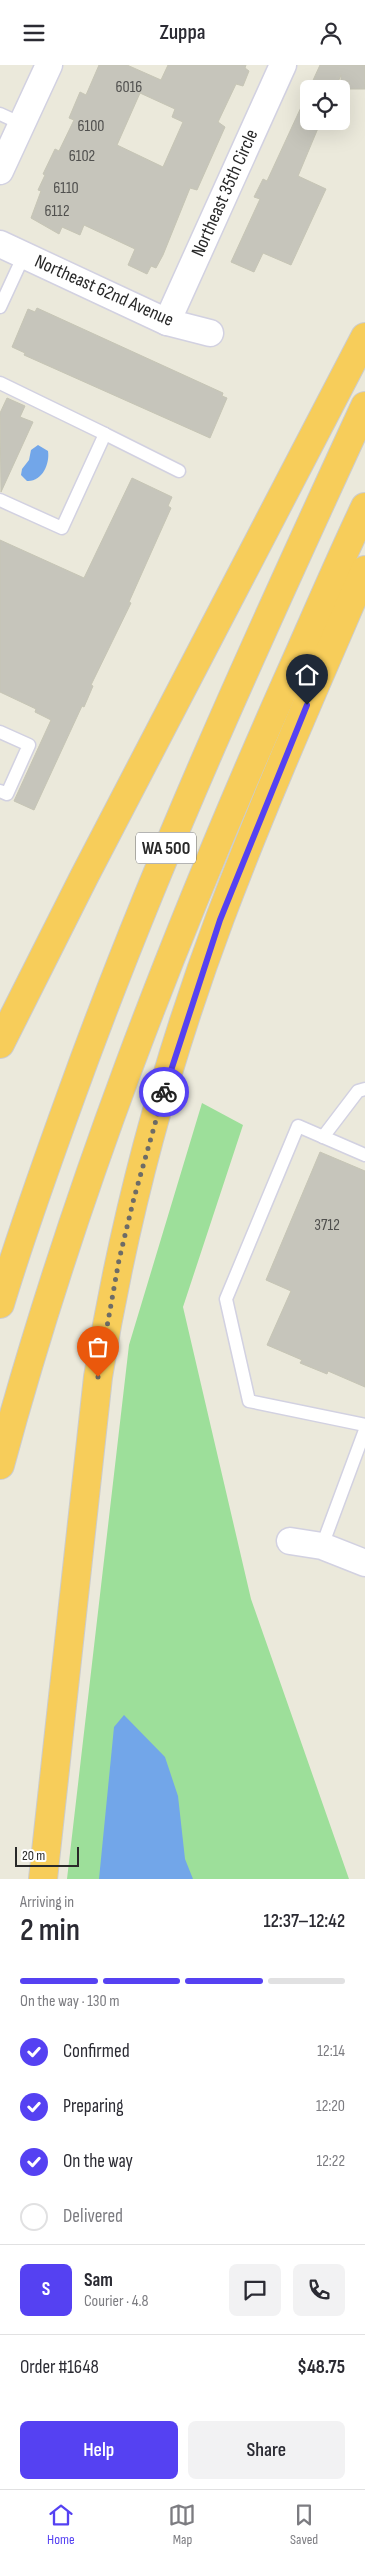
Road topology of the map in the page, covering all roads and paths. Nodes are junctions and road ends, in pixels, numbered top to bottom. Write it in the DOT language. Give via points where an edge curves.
graph roads {
  1 [pos="49,65"];
  2 [pos="283,65"];
  3 [pos="11,119"];
  4 [pos="0,171"];
  5 [pos="7,251"];
  6 [pos="0,307"];
  7 [pos="167,321"];
  8 [pos="210,333"];
  9 [pos="365,337"];
  10 [pos="0,383"];
  11 [pos="365,406"];
  12 [pos="105,435"];
  13 [pos="179,471"];
  14 [pos="0,500"];
  15 [pos="365,507"];
  16 [pos="365,570"];
  17 [pos="0,732"];
  18 [pos="0,791"];
  19 [pos="0,1044"];
  20 [pos="365,1089"];
  21 [pos="323,1137"];
  22 [pos="365,1155"];
  23 [pos="0,1304"];
  24 [pos="365,1425"];
  25 [pos="365,1431"];
  26 [pos="0,1465"];
  27 [pos="290,1541"];
  28 [pos="322,1546"];
  29 [pos="365,1563"];
  30 [pos="42,1876"];
  1 -- 3 [label="street"];
  2 -- 7 [label="street, Northeast 35th Circle"];
  3 -- 4 [label="street"];
  5 -- 6 [label="lane"];
  5 -- 7 [label="street, Northeast 62nd Avenue"];
  7 -- 8 [label="street, Northeast 62nd Avenue"];
  9 -- 19 [label="highway"];
  10 -- 12 [label="lane"];
  11 -- 23 [label="highway, WA 500" via="224,713 138,915 54,1143"];
  12 -- 13 [label="lane"];
  12 -- 14 [label="lane" via="62,528"];
  15 -- 26 [label="highway, WA 500" via="220,833 135,1049 96,1154"];
  16 -- 30 [label="highway" via="220,920 183,1029 134,1198 108,1314 95,1403"];
  17 -- 18 [label="lane" via="29,745 6,794"];
  20 -- 21 [label="lane" via="358,1091"];
  21 -- 22 [label="lane"];
  21 -- 24 [label="lane" via="298,1126 226,1299 249,1401"];
  25 -- 28 [label="lane"];
  27 -- 28 [label="street"];
  28 -- 29 [label="street"];
}
